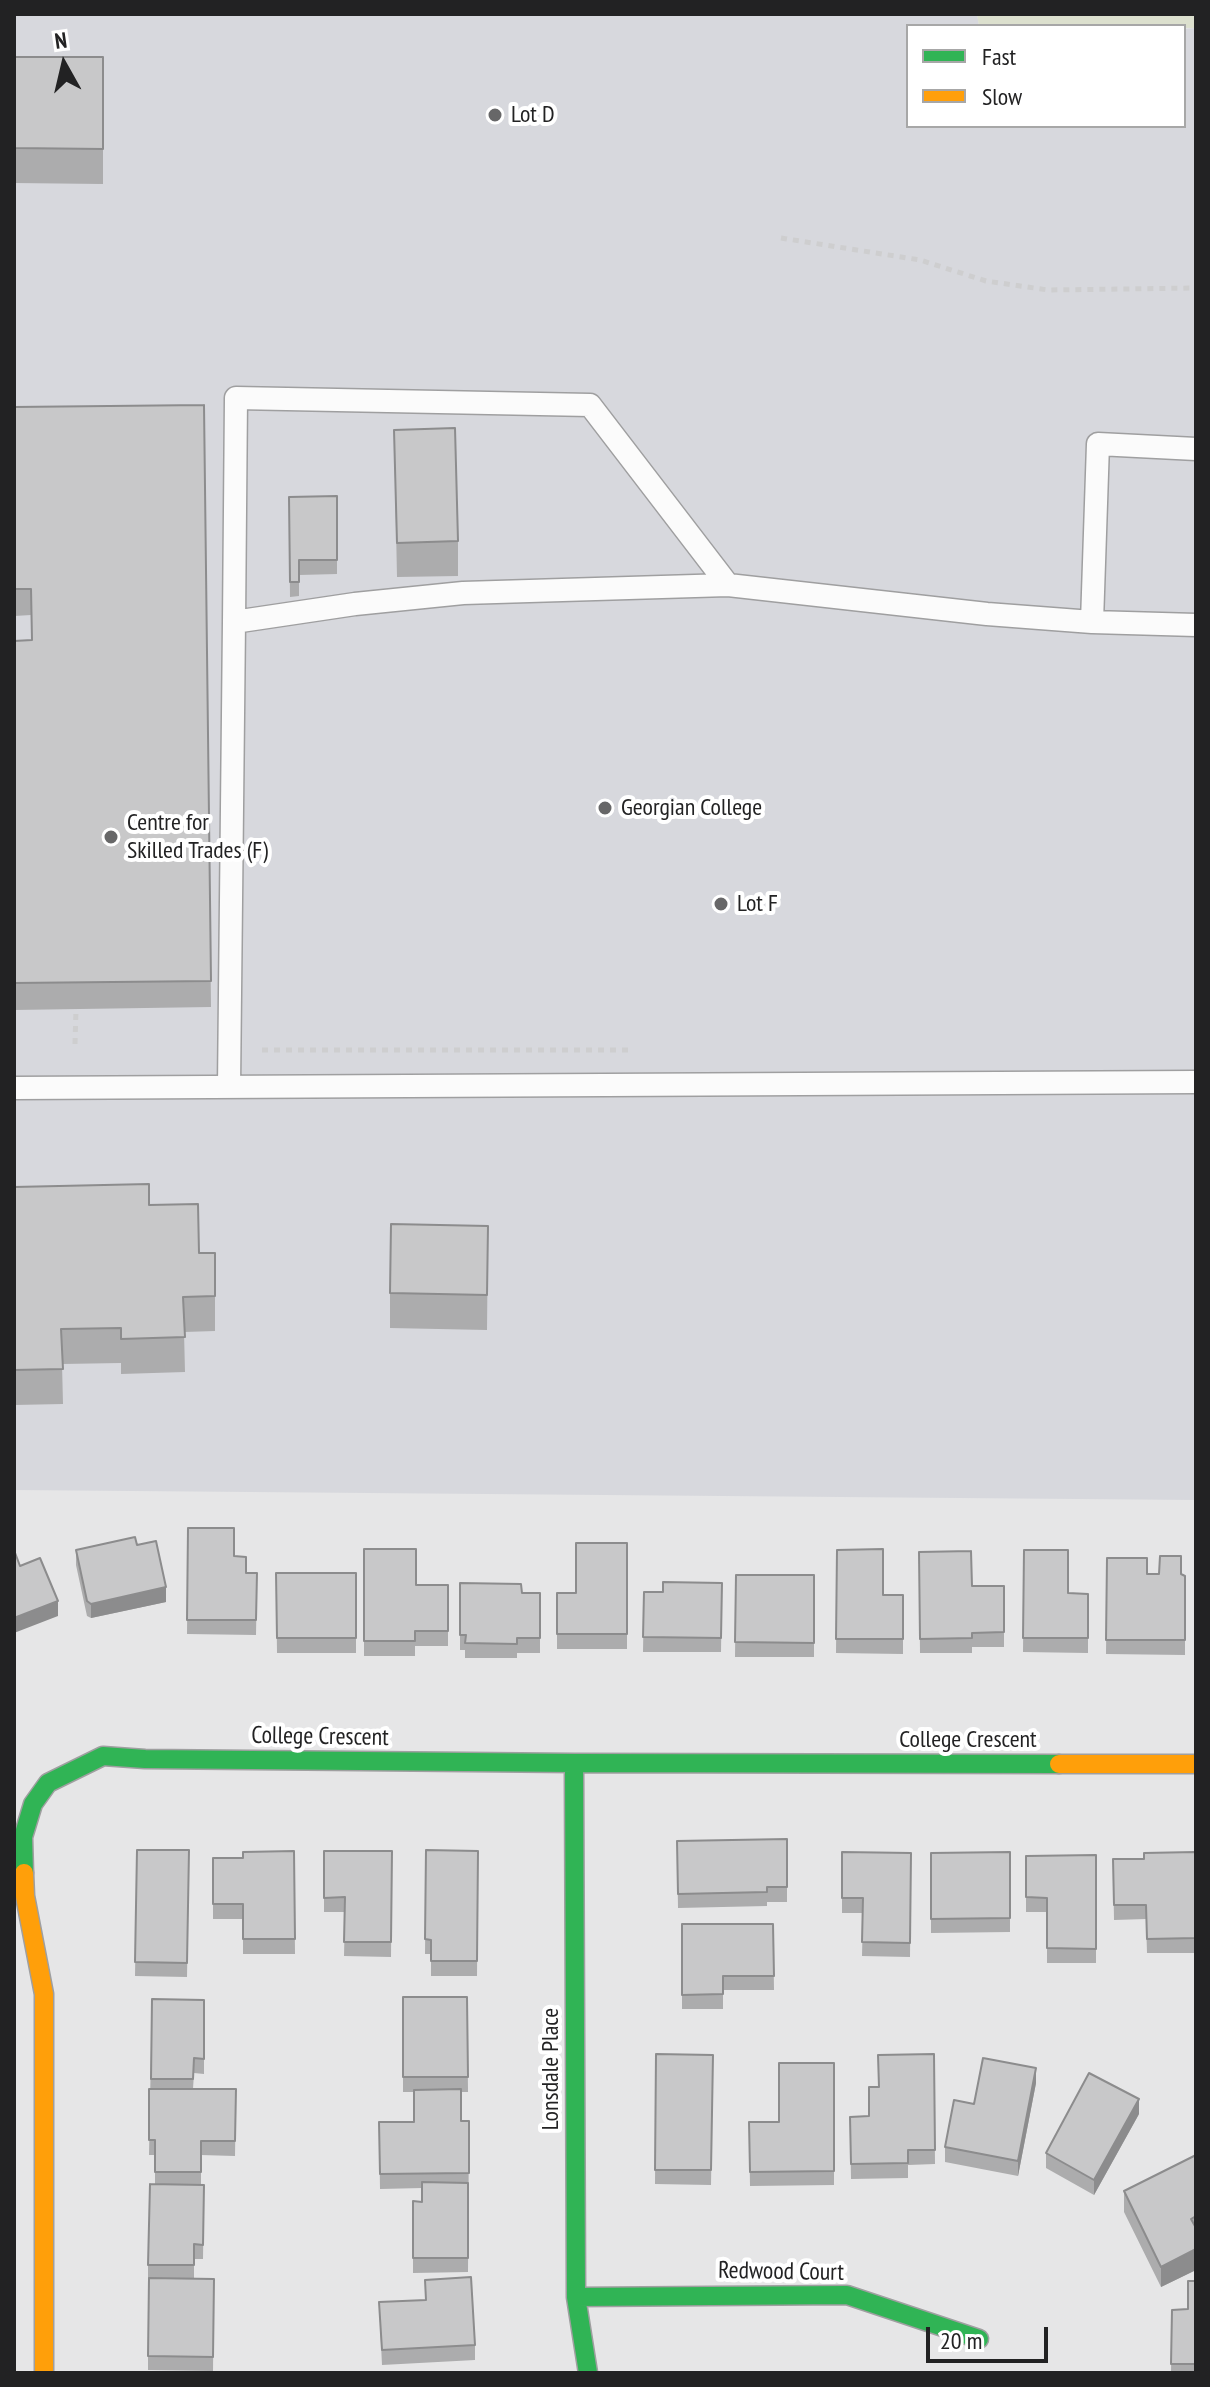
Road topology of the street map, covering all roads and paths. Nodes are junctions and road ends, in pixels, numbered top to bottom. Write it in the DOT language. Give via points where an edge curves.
graph roads {
  1 [pos="781,238"];
  2 [pos="1196,288"];
  3 [pos="1196,449"];
  4 [pos="728,585"];
  5 [pos="234,622"];
  6 [pos="1092,622"];
  7 [pos="1196,625"];
  8 [pos="76,1009"];
  9 [pos="75,1044"];
  10 [pos="1196,1082"];
  11 [pos="229,1086"];
  12 [pos="14,1088"];
  13 [pos="574,1763"];
  14 [pos="1196,1764"];
  15 [pos="576,2297"];
  16 [pos="979,2339"];
  17 [pos="44,2373"];
  18 [pos="588,2373"];
  1 -- 2 [label="path" via="920,260 986,281 1048,290"];
  3 -- 6 [label="lane" via="1098,444"];
  4 -- 5 [label="lane" via="463,593"];
  4 -- 5 [label="lane" via="590,405 236,398"];
  4 -- 6 [label="lane"];
  5 -- 11 [label="lane"];
  6 -- 7 [label="lane"];
  8 -- 9 [label="path"];
  10 -- 11 [label="lane"];
  11 -- 12 [label="lane"];
  13 -- 14 [label="street, College Crescent"];
  13 -- 15 [label="street, Lonsdale Place"];
  13 -- 17 [label="street, College Crescent" via="103,1756 48,1783 33,1804 23,1837 25,1896 44,1994"];
  15 -- 16 [label="street, Redwood Court" via="847,2295"];
  15 -- 18 [label="street, Lonsdale Place"];
}
